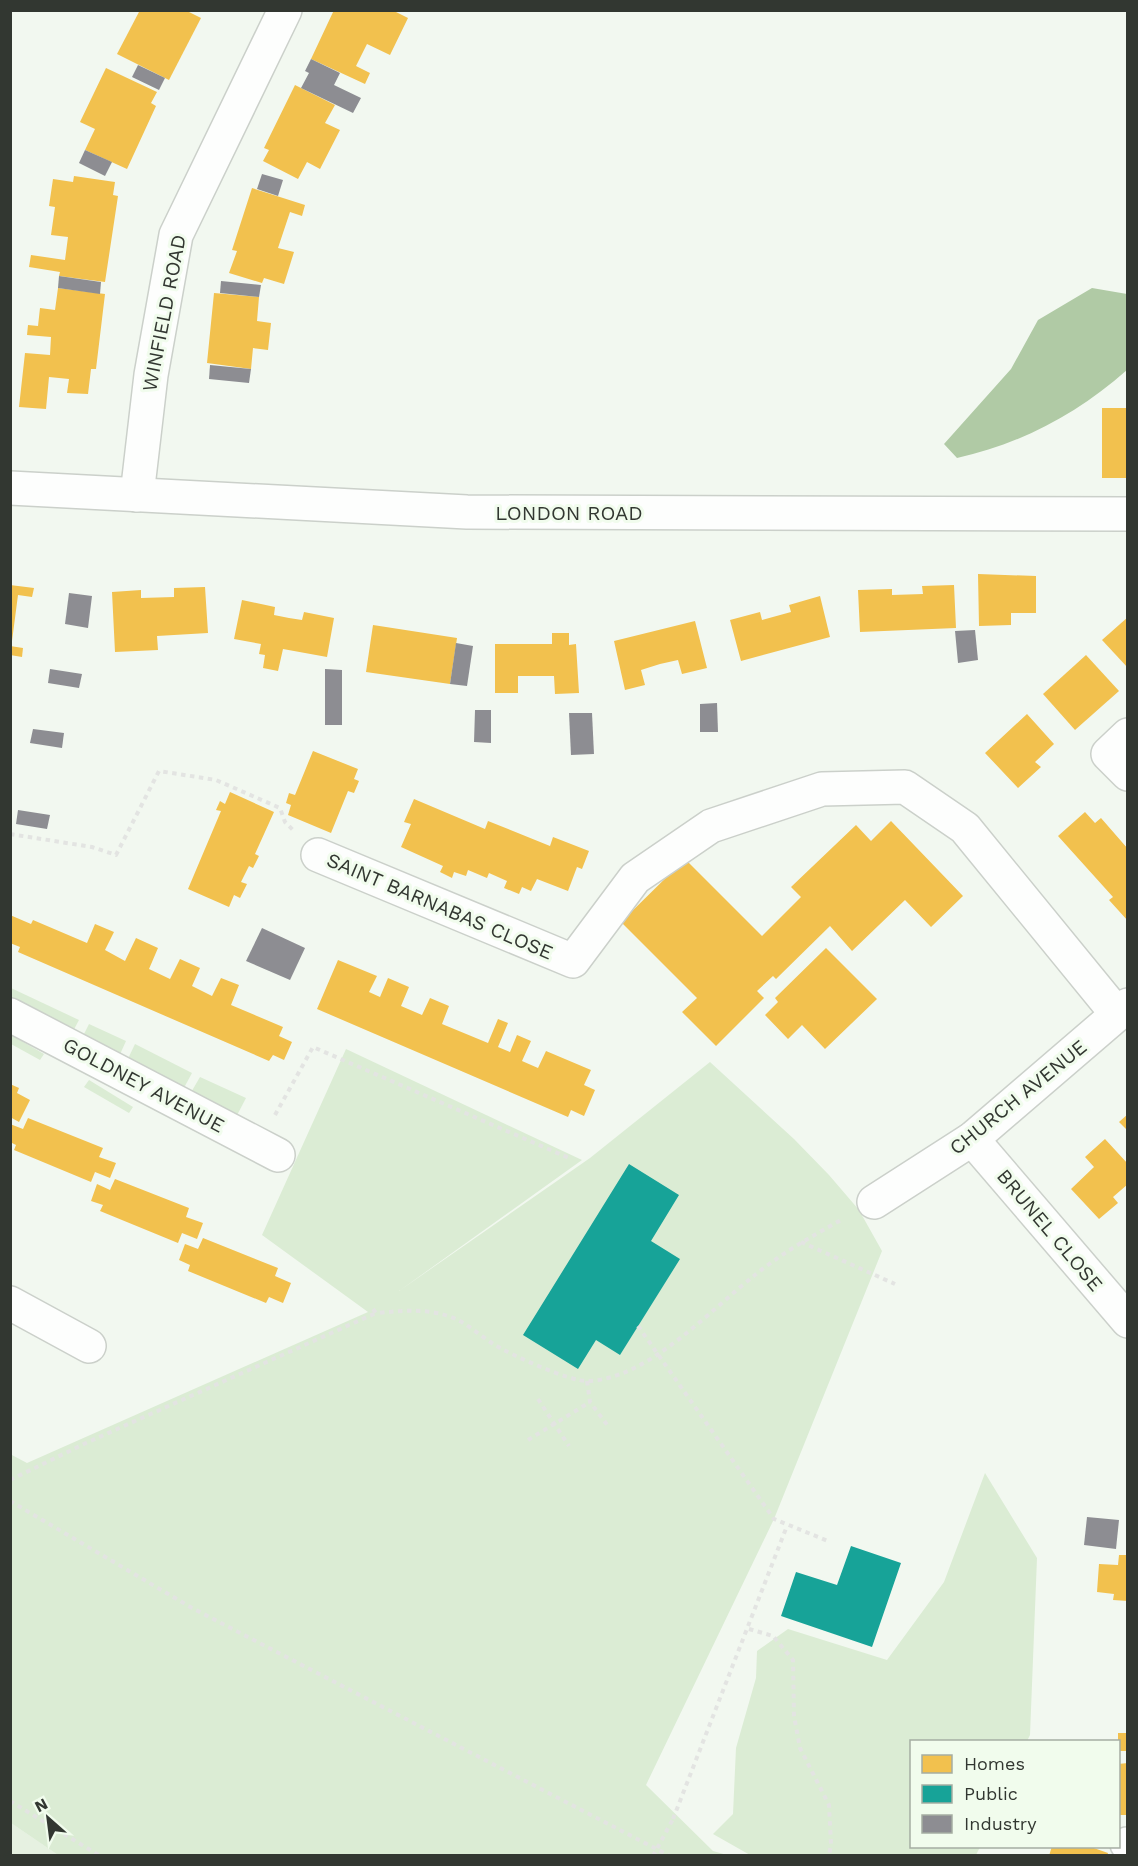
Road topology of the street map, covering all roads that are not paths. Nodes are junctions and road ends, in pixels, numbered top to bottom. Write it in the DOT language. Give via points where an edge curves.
graph roads {
  1 [pos="285,10"];
  2 [pos="10,488"];
  3 [pos="137,495"];
  4 [pos="1128,514"];
  5 [pos="1128,735"];
  6 [pos="1128,774"];
  7 [pos="318,855"];
  8 [pos="1122,1009"];
  9 [pos="10,1015"];
  10 [pos="972,1139"];
  11 [pos="268,1150"];
  12 [pos="874,1202"];
  13 [pos="10,1303"];
  14 [pos="1128,1321"];
  15 [pos="89,1346"];
  1 -- 3 [label="street, WINFIELD ROAD" via="176,235 151,375"];
  2 -- 3 [label="street, LONDON ROAD"];
  3 -- 4 [label="street, LONDON ROAD" via="467,512"];
  5 -- 6 [label="street" via="1108,754"];
  7 -- 8 [label="street, SAINT BARNABAS CLOSE" via="573,961 635,878 711,826 822,789 905,787 965,828"];
  8 -- 10 [label="street, CHURCH AVENUE"];
  9 -- 11 [label="street, GOLDNEY AVENUE"];
  10 -- 12 [label="street, CHURCH AVENUE"];
  10 -- 14 [label="street, BRUNEL CLOSE"];
  13 -- 15 [label="street"];
}
